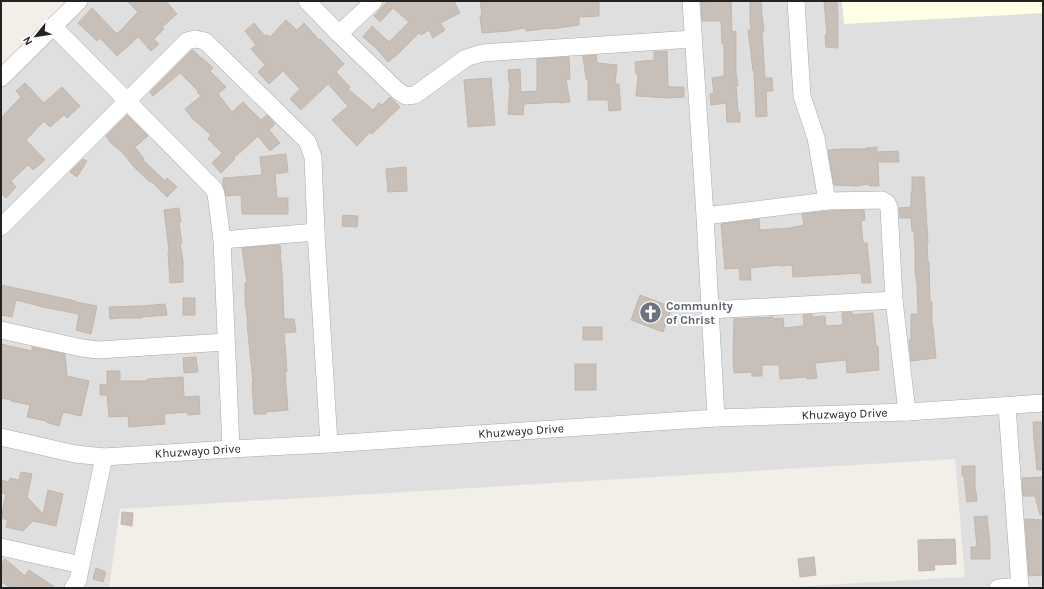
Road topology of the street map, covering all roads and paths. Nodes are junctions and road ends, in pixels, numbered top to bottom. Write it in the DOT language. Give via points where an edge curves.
graph roads {
  1 [pos="79,1"];
  2 [pos="307,1"];
  3 [pos="374,1"];
  4 [pos="691,1"];
  5 [pos="796,1"];
  6 [pos="53,26"];
  7 [pos="339,34"];
  8 [pos="693,39"];
  9 [pos="1,78"];
  10 [pos="126,101"];
  11 [pos="827,202"];
  12 [pos="705,216"];
  13 [pos="1,227"];
  14 [pos="316,232"];
  15 [pos="222,240"];
  16 [pos="894,300"];
  17 [pos="710,310"];
  18 [pos="1,330"];
  19 [pos="226,342"];
  20 [pos="1043,403"];
  21 [pos="1007,406"];
  22 [pos="907,412"];
  23 [pos="716,418"];
  24 [pos="1,437"];
  25 [pos="329,444"];
  26 [pos="231,449"];
  27 [pos="104,457"];
  28 [pos="1,547"];
  29 [pos="82,565"];
  30 [pos="1020,587"];
  31 [pos="73,588"];
  32 [pos="998,588"];
  1 -- 6 [label="street"];
  2 -- 7 [label="street"];
  3 -- 7 [label="street"];
  4 -- 8 [label="street"];
  5 -- 11 [label="street" via="802,96 816,138"];
  6 -- 9 [label="street"];
  6 -- 10 [label="street"];
  7 -- 8 [label="street" via="406,96 414,95 466,58 482,52"];
  8 -- 12 [label="street"];
  10 -- 13 [label="street"];
  10 -- 14 [label="street" via="186,41 205,41 307,141 313,157"];
  10 -- 15 [label="street" via="214,189"];
  11 -- 12 [label="street"];
  11 -- 16 [label="street" via="882,200 888,204"];
  12 -- 17 [label="street"];
  14 -- 15 [label="street"];
  14 -- 25 [label="street"];
  15 -- 19 [label="street"];
  16 -- 17 [label="street"];
  16 -- 22 [label="street"];
  17 -- 23 [label="street"];
  18 -- 19 [label="street" via="98,350"];
  19 -- 26 [label="street"];
  20 -- 21 [label="street, Khuzwayo Drive"];
  21 -- 22 [label="street, Khuzwayo Drive"];
  21 -- 30 [label="street"];
  22 -- 23 [label="street, Khuzwayo Drive"];
  23 -- 25 [label="street, Khuzwayo Drive"];
  24 -- 27 [label="street, Khuzwayo Drive" via="75,454"];
  25 -- 26 [label="street, Khuzwayo Drive"];
  26 -- 27 [label="street, Khuzwayo Drive"];
  27 -- 29 [label="street"];
  28 -- 29 [label="street"];
  29 -- 31 [label="street"];
  30 -- 32 [label="street"];
}
